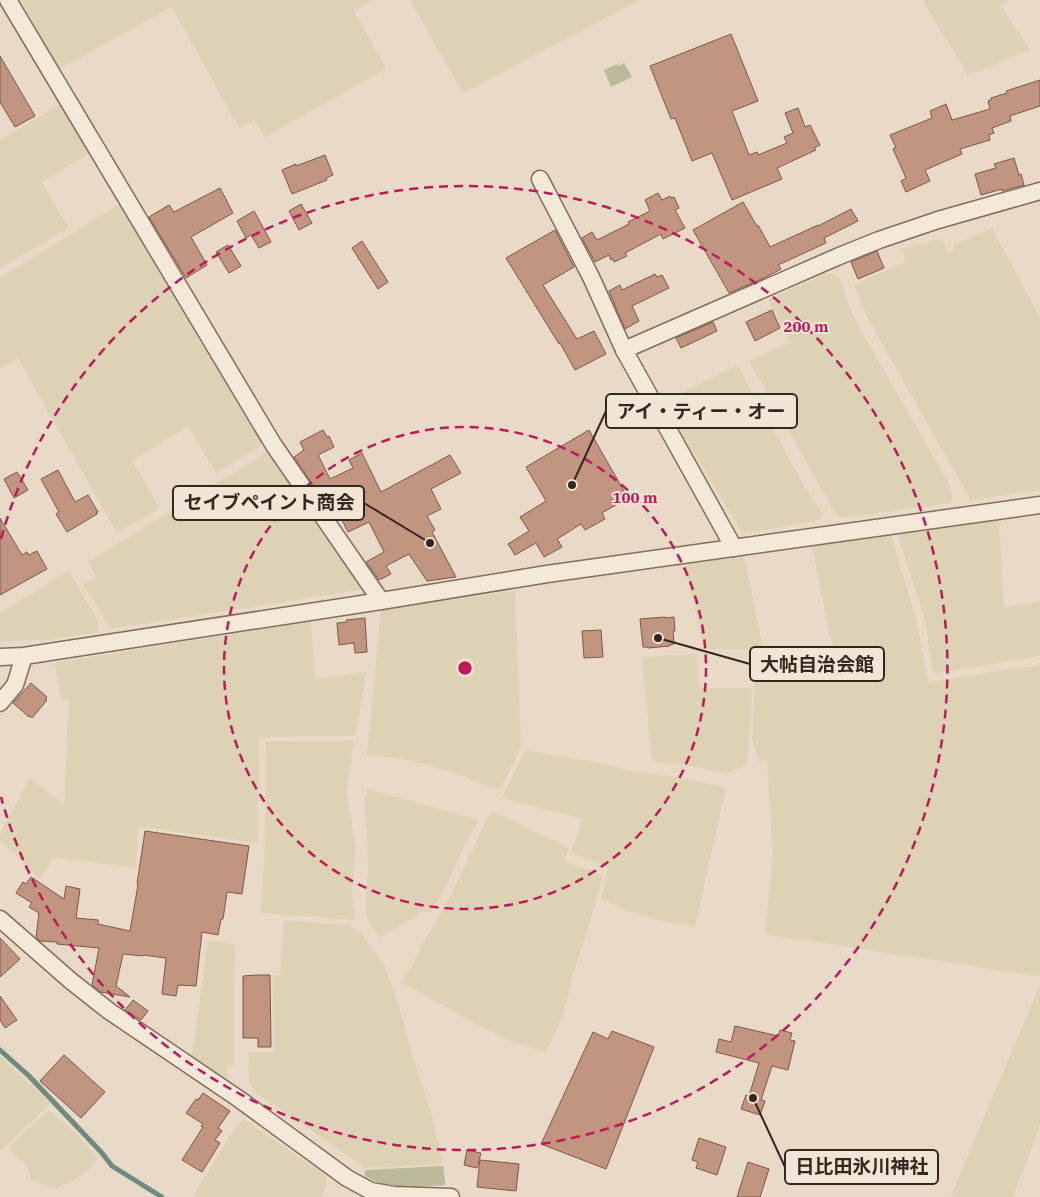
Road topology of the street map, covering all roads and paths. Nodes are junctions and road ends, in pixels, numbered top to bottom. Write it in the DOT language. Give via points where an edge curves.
graph roads {
  1 [pos="8,0"];
  2 [pos="540,180"];
  3 [pos="1040,190"];
  4 [pos="624,350"];
  5 [pos="1040,505"];
  6 [pos="734,548"];
  7 [pos="381,601"];
  8 [pos="24,656"];
  9 [pos="0,657"];
  10 [pos="0,703"];
  11 [pos="0,919"];
  12 [pos="451,1197"];
  1 -- 7 [label="street" via="273,444"];
  2 -- 4 [label="street" via="591,277"];
  3 -- 4 [label="street" via="879,240"];
  4 -- 6 [label="street"];
  5 -- 6 [label="street"];
  6 -- 7 [label="street"];
  7 -- 8 [label="street"];
  8 -- 9 [label="street"];
  8 -- 10 [label="street" via="15,685"];
  11 -- 12 [label="street" via="109,1011 239,1099 347,1178 371,1191"];
}
